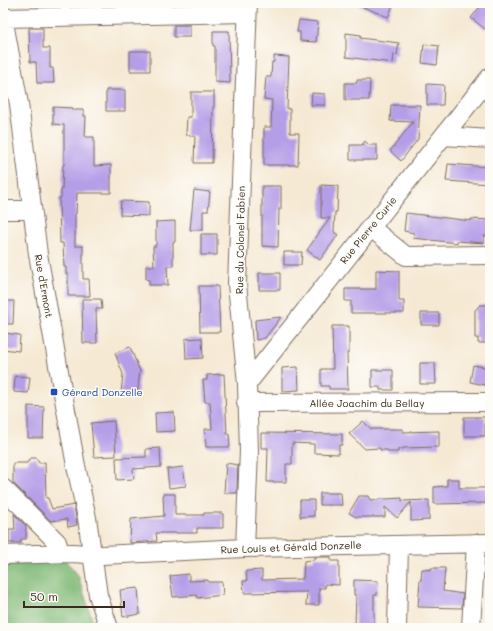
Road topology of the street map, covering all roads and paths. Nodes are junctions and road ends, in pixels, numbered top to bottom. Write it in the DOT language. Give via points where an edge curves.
graph roads {
  1 [pos="248,8"];
  2 [pos="3,17"];
  3 [pos="490,77"];
  4 [pos="444,136"];
  5 [pos="490,139"];
  6 [pos="3,210"];
  7 [pos="32,210"];
  8 [pos="370,227"];
  9 [pos="490,255"];
  10 [pos="246,384"];
  11 [pos="488,402"];
  12 [pos="246,403"];
  13 [pos="3,488"];
  14 [pos="483,543"];
  15 [pos="399,545"];
  16 [pos="245,548"];
  17 [pos="60,553"];
  18 [pos="92,554"];
  19 [pos="3,555"];
  20 [pos="109,628"];
  21 [pos="397,628"];
  22 [pos="470,628"];
  1 -- 2 [label="street"];
  1 -- 10 [label="street, Rue du Colonel Fabien" via="237,284"];
  2 -- 7 [label="street, Rue d'Ermont" via="26,148"];
  3 -- 4 [label="street, Rue Pierre Curie"];
  4 -- 5 [label="street"];
  4 -- 8 [label="street, Rue Pierre Curie"];
  6 -- 7 [label="street"];
  7 -- 18 [label="street, Rue d'Ermont"];
  8 -- 9 [label="street" via="406,256"];
  8 -- 10 [label="street, Rue Pierre Curie"];
  10 -- 12 [label="street, Rue du Colonel Fabien"];
  11 -- 12 [label="street, Allée Joachim du Bellay"];
  12 -- 16 [label="street, Rue du Colonel Fabien" via="249,451"];
  13 -- 17 [label="street" via="57,542"];
  14 -- 15 [label="street, Rue Louis et Gérald Donzelle"];
  14 -- 22 [label="street"];
  15 -- 16 [label="street, Rue Louis et Gérald Donzelle"];
  15 -- 21 [label="street"];
  16 -- 18 [label="street, Rue Louis et Gérald Donzelle"];
  17 -- 18 [label="street, Rue Louis et Gérald Donzelle"];
  17 -- 19 [label="street, Rue Louis et Gérald Donzelle"];
  18 -- 20 [label="street, Rue d'Ermont" via="98,595"];
}
